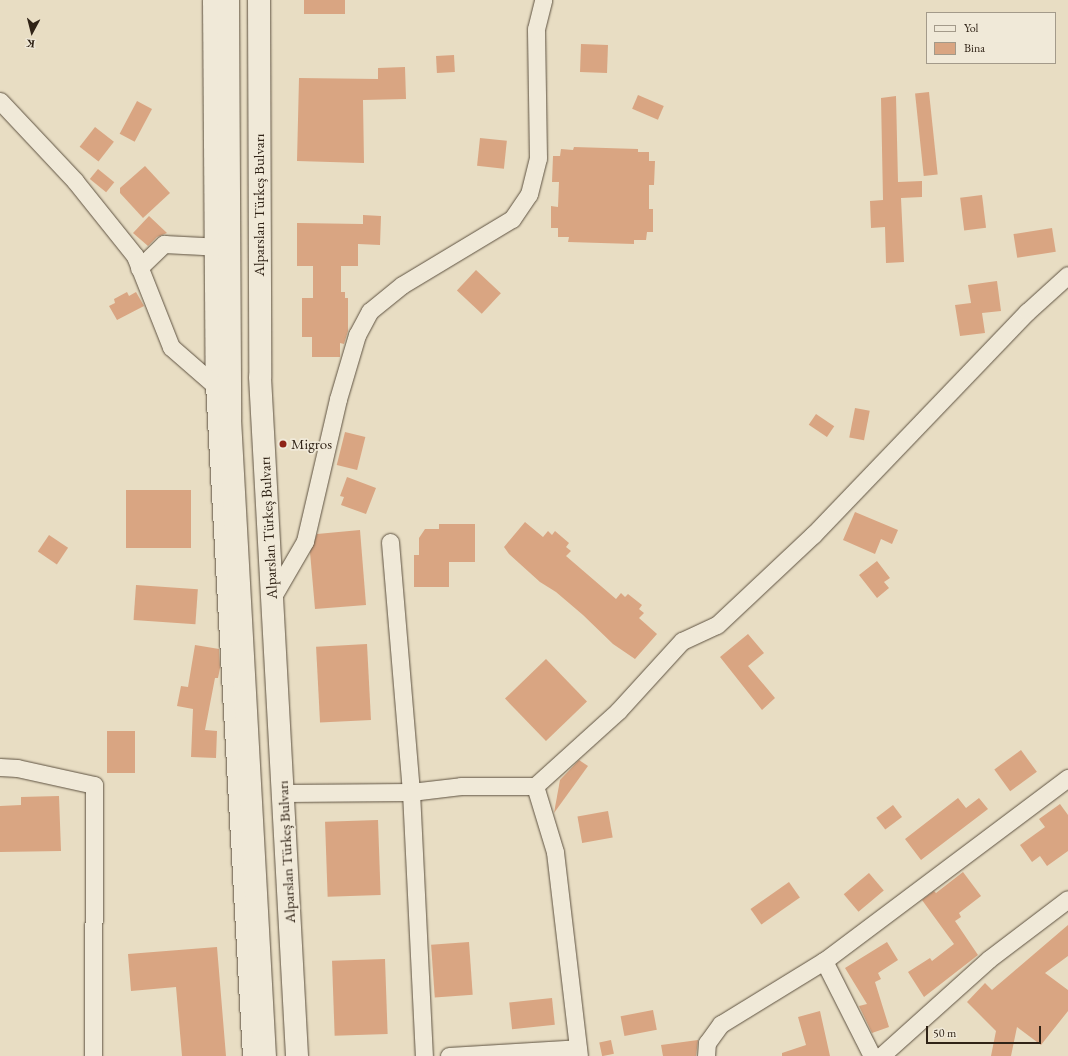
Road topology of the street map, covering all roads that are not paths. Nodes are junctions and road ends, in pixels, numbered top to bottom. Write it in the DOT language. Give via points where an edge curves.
graph roads {
  1 [pos="211,0"];
  2 [pos="228,0"];
  3 [pos="259,0"];
  4 [pos="543,0"];
  5 [pos="0,101"];
  6 [pos="220,247"];
  7 [pos="139,268"];
  8 [pos="1068,275"];
  9 [pos="214,384"];
  10 [pos="230,400"];
  11 [pos="390,542"];
  12 [pos="272,598"];
  13 [pos="0,767"];
  14 [pos="1068,778"];
  15 [pos="535,786"];
  16 [pos="411,792"];
  17 [pos="283,793"];
  18 [pos="1068,899"];
  19 [pos="824,961"];
  20 [pos="579,1052"];
  21 [pos="93,1056"];
  22 [pos="251,1056"];
  23 [pos="265,1056"];
  24 [pos="297,1056"];
  25 [pos="424,1056"];
  26 [pos="449,1056"];
  27 [pos="706,1056"];
  28 [pos="872,1056"];
  29 [pos="881,1056"];
  1 -- 6 [label="street"];
  2 -- 6 [label="main road, Alparslan Türkeş Bulvarı"];
  3 -- 12 [label="main road, Alparslan Türkeş Bulvarı" via="260,377"];
  4 -- 12 [label="street" via="536,29 538,158 529,194 512,219 402,285 370,311 357,335 338,399 305,540"];
  5 -- 7 [label="street" via="75,181 135,256"];
  6 -- 7 [label="street" via="164,244"];
  6 -- 9 [label="street"];
  6 -- 10 [label="main road, Alparslan Türkeş Bulvarı"];
  7 -- 9 [label="street" via="171,347"];
  8 -- 15 [label="street" via="1027,312 813,535 717,625 682,641 618,712"];
  9 -- 10 [label="street"];
  9 -- 22 [label="street"];
  10 -- 23 [label="main road, Alparslan Türkeş Bulvarı"];
  11 -- 16 [label="street"];
  12 -- 17 [label="main road, Alparslan Türkeş Bulvarı"];
  13 -- 21 [label="street" via="17,768 94,785"];
  14 -- 19 [label="street"];
  15 -- 16 [label="street" via="461,786"];
  15 -- 20 [label="street" via="555,852"];
  16 -- 17 [label="street"];
  16 -- 25 [label="street"];
  17 -- 24 [label="main road, Alparslan Türkeş Bulvarı"];
  18 -- 29 [label="street" via="989,959"];
  19 -- 27 [label="street" via="721,1024 706,1043"];
  19 -- 28 [label="street"];
  20 -- 26 [label="street"];
}
